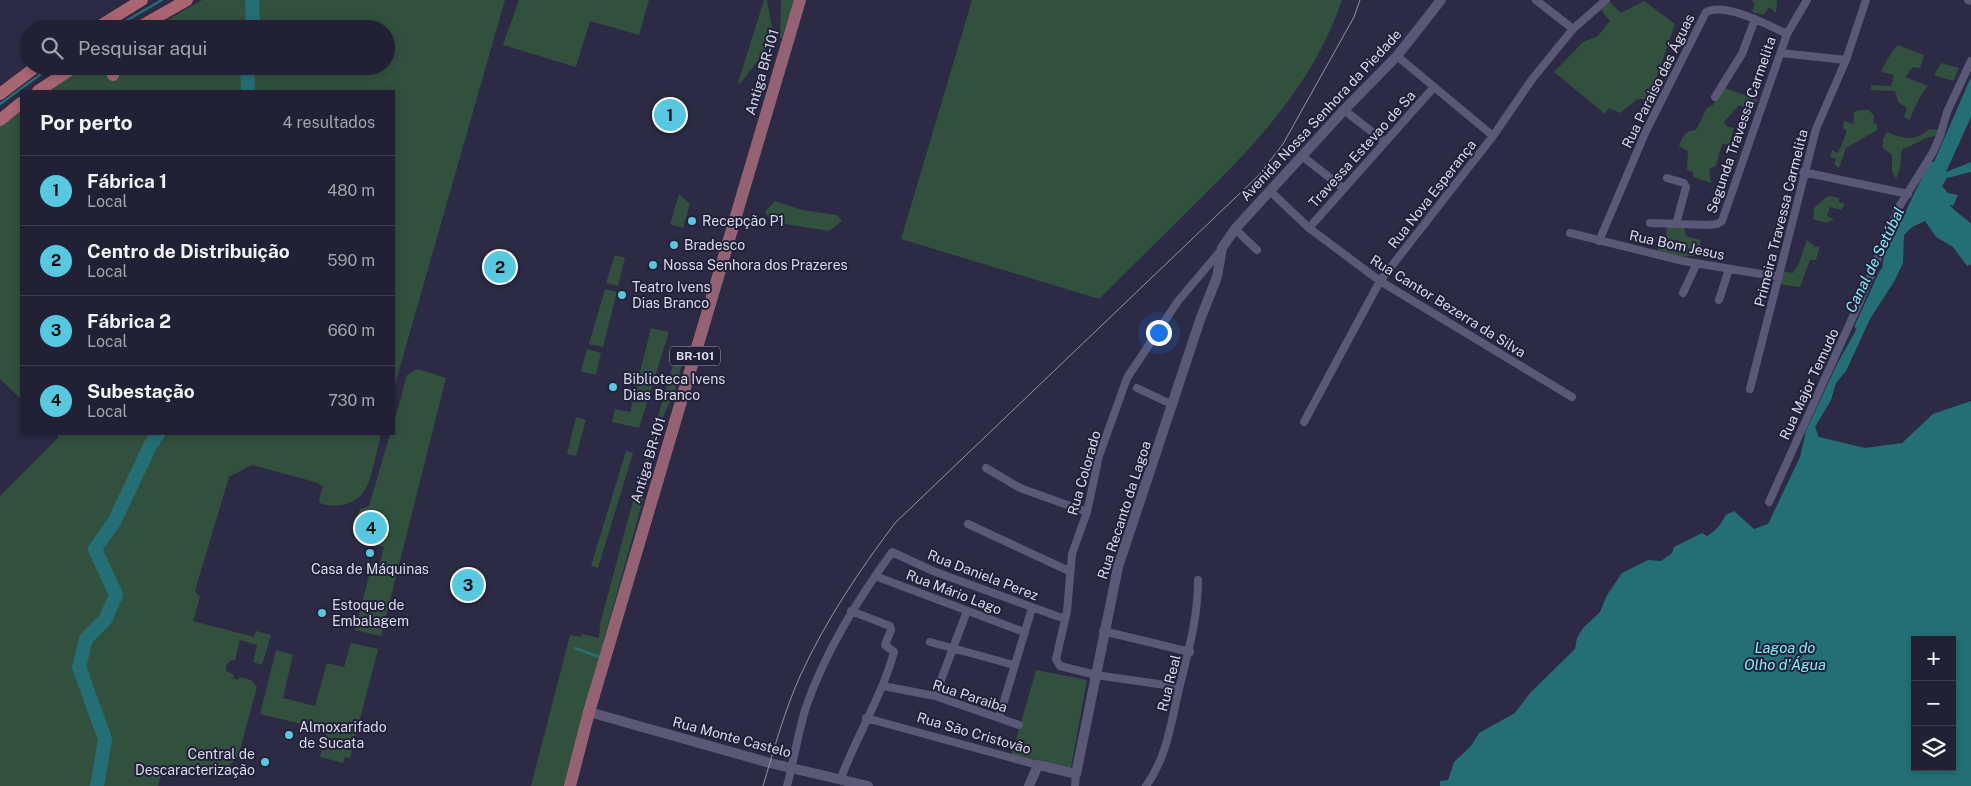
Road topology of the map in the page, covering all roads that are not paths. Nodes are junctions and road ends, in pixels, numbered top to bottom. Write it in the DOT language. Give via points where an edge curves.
graph roads {
  1 [pos="142,0"];
  2 [pos="187,0"];
  3 [pos="800,0"];
  4 [pos="1441,0"];
  5 [pos="1536,0"];
  6 [pos="1606,0"];
  7 [pos="1807,0"];
  8 [pos="1866,0"];
  9 [pos="1755,19"];
  10 [pos="109,20"];
  11 [pos="152,20"];
  12 [pos="1572,28"];
  13 [pos="1787,34"];
  14 [pos="1781,53"];
  15 [pos="1397,56"];
  16 [pos="1846,60"];
  17 [pos="1971,61"];
  18 [pos="25,75"];
  19 [pos="62,75"];
  20 [pos="1434,87"];
  21 [pos="40,90"];
  22 [pos="0,94"];
  23 [pos="1715,97"];
  24 [pos="20,104"];
  25 [pos="1344,110"];
  26 [pos="0,120"];
  27 [pos="1493,136"];
  28 [pos="1385,142"];
  29 [pos="1302,156"];
  30 [pos="1804,172"];
  31 [pos="1666,178"];
  32 [pos="1343,188"];
  33 [pos="1270,191"];
  34 [pos="1908,194"];
  35 [pos="1650,223"];
  36 [pos="1676,224"];
  37 [pos="1309,228"];
  38 [pos="1235,229"];
  39 [pos="1570,233"];
  40 [pos="1599,241"];
  41 [pos="1222,248"];
  42 [pos="1257,250"];
  43 [pos="1697,263"];
  44 [pos="1729,269"];
  45 [pos="1779,277"];
  46 [pos="1380,281"];
  47 [pos="1683,293"];
  48 [pos="1719,300"];
  49 [pos="1137,388"];
  50 [pos="1750,389"];
  51 [pos="1572,397"];
  52 [pos="1173,405"];
  53 [pos="1304,422"];
  54 [pos="986,468"];
  55 [pos="1768,502"];
  56 [pos="1087,512"];
  57 [pos="968,524"];
  58 [pos="1069,571"];
  59 [pos="875,576"];
  60 [pos="1198,580"];
  61 [pos="1032,608"];
  62 [pos="851,611"];
  63 [pos="966,612"];
  64 [pos="1066,619"];
  65 [pos="1104,631"];
  66 [pos="1024,632"];
  67 [pos="930,642"];
  68 [pos="953,649"];
  69 [pos="1190,652"];
  70 [pos="1014,665"];
  71 [pos="1096,675"];
  72 [pos="883,686"];
  73 [pos="1179,687"];
  74 [pos="935,696"];
  75 [pos="589,712"];
  76 [pos="866,718"];
  77 [pos="999,718"];
  78 [pos="1019,725"];
  79 [pos="1038,765"];
  80 [pos="792,768"];
  81 [pos="1076,774"];
  82 [pos="841,778"];
  83 [pos="570,786"];
  84 [pos="787,786"];
  85 [pos="868,786"];
  86 [pos="1029,786"];
  87 [pos="1075,786"];
  88 [pos="1146,786"];
  1 -- 10 [label="highway"];
  2 -- 11 [label="highway"];
  3 -- 75 [label="main road, Antiga BR-101 / BR-101"];
  4 -- 15 [label="street, Avenida Nossa Senhora da Piedade"];
  5 -- 12 [label="street"];
  6 -- 12 [label="street, Rua Nova Esperança"];
  7 -- 13 [label="street, Segunda Travessa Carmelita"];
  8 -- 16 [label="street, Primeira Travessa Carmelita"];
  9 -- 13 [label="street, Rua Paraiso das Águas"];
  9 -- 23 [label="street" via="1742,54"];
  9 -- 40 [label="street, Rua Paraiso das Águas" via="1716,10 1706,12 1646,131"];
  12 -- 27 [label="street, Rua Nova Esperança"];
  13 -- 14 [label="street, Segunda Travessa Carmelita"];
  14 -- 16 [label="street"];
  14 -- 36 [label="street, Segunda Travessa Carmelita" via="1722,221 1708,225"];
  15 -- 20 [label="street"];
  15 -- 25 [label="street, Avenida Nossa Senhora da Piedade"];
  16 -- 30 [label="street, Primeira Travessa Carmelita" via="1821,115"];
  17 -- 34 [label="street, Rua Major Temudo" via="1947,112 1937,144"];
  18 -- 22 [label="highway"];
  19 -- 21 [label="highway"];
  20 -- 27 [label="street"];
  20 -- 28 [label="street, Travessa Estevao de Sa"];
  24 -- 26 [label="highway"];
  25 -- 28 [label="street"];
  25 -- 29 [label="street, Avenida Nossa Senhora da Piedade"];
  27 -- 46 [label="street, Rua Nova Esperança"];
  28 -- 32 [label="street, Travessa Estevao de Sa"];
  29 -- 32 [label="street"];
  29 -- 33 [label="street, Avenida Nossa Senhora da Piedade"];
  30 -- 34 [label="street"];
  30 -- 45 [label="street, Primeira Travessa Carmelita"];
  31 -- 36 [label="street" via="1684,183 1686,187"];
  32 -- 37 [label="street, Travessa Estevao de Sa"];
  33 -- 37 [label="street, Rua Cantor Bezerra da Silva"];
  33 -- 38 [label="street, Avenida Nossa Senhora da Piedade"];
  34 -- 55 [label="street, Rua Major Temudo" via="1899,206 1860,301"];
  35 -- 36 [label="street, Segunda Travessa Carmelita"];
  37 -- 46 [label="street, Rua Cantor Bezerra da Silva"];
  38 -- 41 [label="street, Avenida Nossa Senhora da Piedade"];
  38 -- 42 [label="street"];
  39 -- 40 [label="street, Rua Bom Jesus"];
  40 -- 43 [label="street, Rua Bom Jesus"];
  41 -- 52 [label="street, Rua Recanto da Lagoa" via="1217,277"];
  41 -- 56 [label="street, Rua Colorado" via="1178,301 1131,371 1099,456"];
  43 -- 44 [label="street, Rua Bom Jesus"];
  43 -- 47 [label="street"];
  44 -- 45 [label="street, Rua Bom Jesus"];
  44 -- 48 [label="street"];
  45 -- 50 [label="street, Primeira Travessa Carmelita"];
  46 -- 51 [label="street, Rua Cantor Bezerra da Silva"];
  46 -- 53 [label="street, Rua Nova Esperança"];
  49 -- 52 [label="street"];
  52 -- 65 [label="street, Rua Recanto da Lagoa" via="1118,567"];
  54 -- 56 [label="street" via="1020,488"];
  56 -- 58 [label="street, Rua Colorado"];
  57 -- 58 [label="street"];
  58 -- 64 [label="street, Rua Colorado"];
  59 -- 61 [label="street, Rua Daniela Perez" via="892,552"];
  59 -- 62 [label="street"];
  59 -- 63 [label="street, Rua Mário Lago"];
  60 -- 69 [label="street, Rua Real" via="1196,625"];
  61 -- 64 [label="street, Rua Daniela Perez"];
  61 -- 66 [label="street"];
  62 -- 72 [label="street" via="891,628 885,646 894,652"];
  62 -- 80 [label="street" via="815,684 801,724"];
  63 -- 66 [label="street, Rua Mário Lago"];
  63 -- 68 [label="street"];
  64 -- 71 [label="street, Rua Colorado" via="1056,662 1060,666"];
  65 -- 69 [label="street"];
  65 -- 71 [label="street, Rua Recanto da Lagoa"];
  66 -- 70 [label="street"];
  67 -- 68 [label="street"];
  68 -- 70 [label="street"];
  68 -- 74 [label="street"];
  69 -- 73 [label="street, Rua Real"];
  70 -- 77 [label="street"];
  71 -- 73 [label="street"];
  71 -- 81 [label="street, Rua Recanto da Lagoa"];
  72 -- 74 [label="street, Rua Paraiba"];
  72 -- 76 [label="street"];
  73 -- 88 [label="street, Rua Real" via="1163,757"];
  74 -- 77 [label="street, Rua Paraiba"];
  75 -- 80 [label="street, Rua Monte Castelo"];
  75 -- 83 [label="main road, Antiga BR-101 / BR-101"];
  76 -- 79 [label="street, Rua São Cristovão"];
  76 -- 82 [label="street"];
  77 -- 78 [label="street, Rua Paraiba"];
  79 -- 81 [label="street, Rua São Cristovão"];
  79 -- 86 [label="street"];
  80 -- 82 [label="street, Rua Monte Castelo"];
  80 -- 84 [label="street"];
  81 -- 87 [label="street, Rua Recanto da Lagoa"];
  82 -- 85 [label="street, Rua Monte Castelo"];
}
